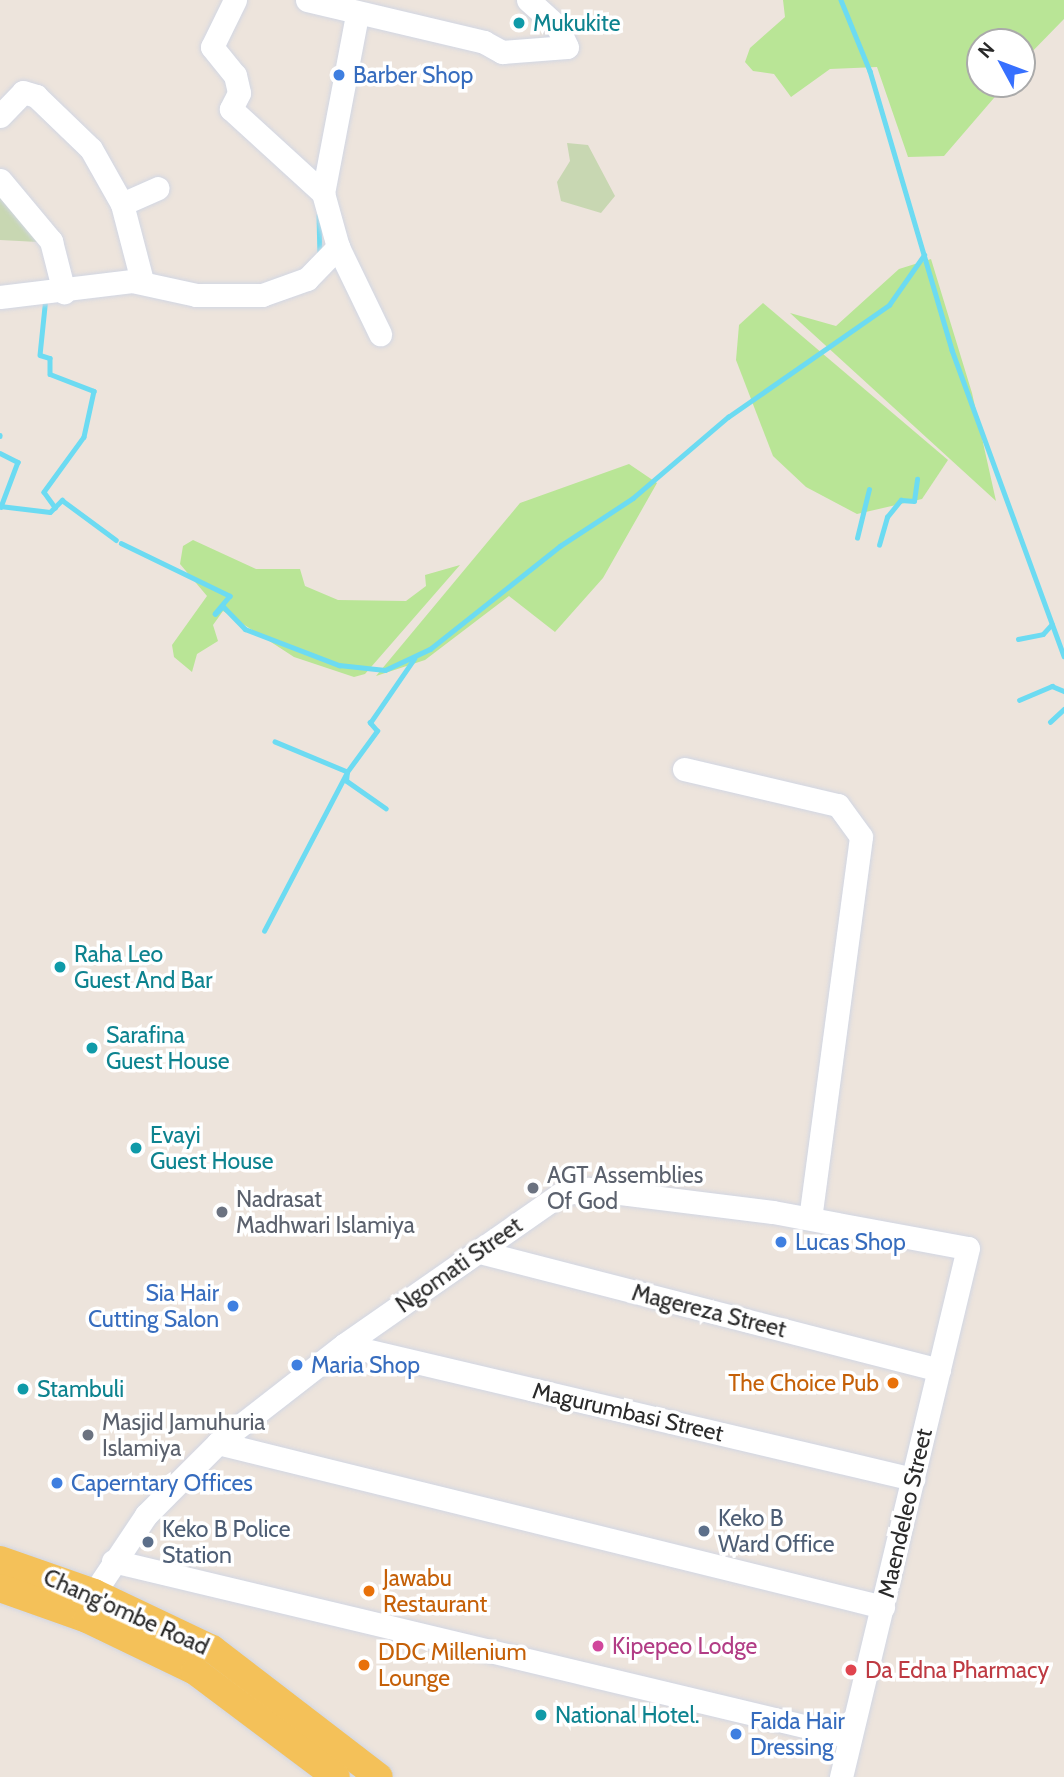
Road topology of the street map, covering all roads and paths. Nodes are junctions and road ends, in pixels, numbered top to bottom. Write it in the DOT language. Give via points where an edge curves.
graph roads {
  1 [pos="235,0"];
  2 [pos="307,0"];
  3 [pos="528,0"];
  4 [pos="357,15"];
  5 [pos="0,117"];
  6 [pos="0,180"];
  7 [pos="158,188"];
  8 [pos="323,193"];
  9 [pos="122,204"];
  10 [pos="338,247"];
  11 [pos="142,281"];
  12 [pos="64,292"];
  13 [pos="0,297"];
  14 [pos="380,334"];
  15 [pos="684,769"];
  16 [pos="810,1217"];
  17 [pos="968,1248"];
  18 [pos="480,1252"];
  19 [pos="344,1345"];
  20 [pos="939,1370"];
  21 [pos="218,1443"];
  22 [pos="912,1479"];
  23 [pos="0,1560"];
  24 [pos="113,1561"];
  25 [pos="0,1588"];
  26 [pos="94,1593"];
  27 [pos="883,1607"];
  28 [pos="850,1737"];
  29 [pos="336,1777"];
  30 [pos="379,1777"];
  31 [pos="841,1777"];
  1 -- 8 [label="street" via="212,47 234,75 239,93 230,109"];
  2 -- 4 [label="street"];
  3 -- 4 [label="street" via="557,26 567,47 502,52 484,42"];
  4 -- 8 [label="street"];
  5 -- 9 [label="street" via="23,92 36,96 91,149"];
  6 -- 12 [label="street" via="51,241"];
  7 -- 9 [label="street"];
  8 -- 10 [label="street"];
  9 -- 11 [label="street"];
  10 -- 11 [label="street" via="307,279 262,295 196,295"];
  10 -- 14 [label="street"];
  11 -- 12 [label="street"];
  12 -- 13 [label="street"];
  15 -- 16 [label="street" via="838,805 861,837"];
  16 -- 17 [label="street, Ngomati Street"];
  16 -- 18 [label="street, Ngomati Street" via="588,1189 559,1195"];
  17 -- 20 [label="street, Maendeleo Street"];
  18 -- 19 [label="street, Ngomati Street"];
  18 -- 20 [label="street, Magereza Street"];
  19 -- 21 [label="street, Ngomati Street"];
  19 -- 22 [label="street, Magurumbasi Street"];
  20 -- 22 [label="street, Maendeleo Street"];
  21 -- 24 [label="street, Ngomati Street" via="160,1499"];
  21 -- 27 [label="street"];
  22 -- 27 [label="street, Maendeleo Street"];
  23 -- 26 [label="main road, Chang'ombe Road"];
  24 -- 26 [label="street, Ngomati Street"];
  24 -- 28 [label="street"];
  25 -- 29 [label="main road, Chang'ombe Road" via="86,1619 195,1671"];
  26 -- 30 [label="main road, Chang'ombe Road" via="212,1649"];
  27 -- 28 [label="street, Maendeleo Street"];
  28 -- 31 [label="street, Maendeleo Street"];
}
